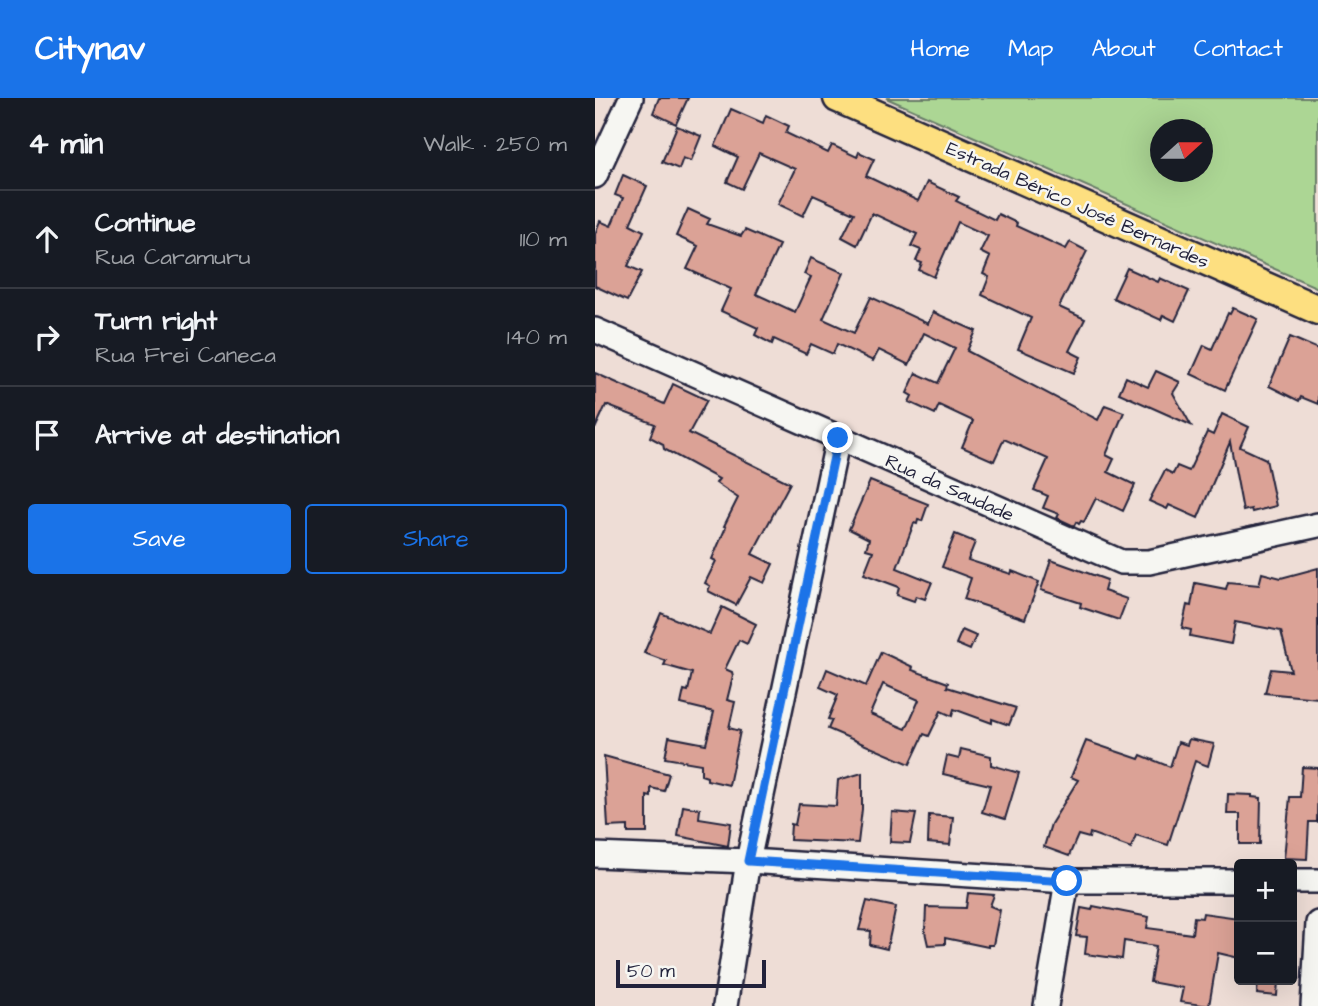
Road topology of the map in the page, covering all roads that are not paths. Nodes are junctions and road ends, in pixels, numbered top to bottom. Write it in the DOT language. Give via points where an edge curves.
graph roads {
  1 [pos="631,98"];
  2 [pos="838,98"];
  3 [pos="595,176"];
  4 [pos="1318,310"];
  5 [pos="595,330"];
  6 [pos="838,438"];
  7 [pos="1318,525"];
  8 [pos="595,855"];
  9 [pos="748,861"];
  10 [pos="1067,881"];
  11 [pos="1234,881"];
  12 [pos="1297,881"];
  13 [pos="1318,881"];
  14 [pos="1318,923"];
  15 [pos="1318,930"];
  16 [pos="725,1006"];
  17 [pos="1046,1006"];
  18 [pos="1314,1006"];
  1 -- 3 [label="street"];
  2 -- 4 [label="main road, Estrada Bérico José Bernardes"];
  5 -- 6 [label="street, Rua da Saudade"];
  6 -- 7 [label="street, Rua da Saudade" via="1121,562 1149,562"];
  6 -- 9 [label="street"];
  8 -- 9 [label="street"];
  9 -- 10 [label="street"];
  9 -- 16 [label="street"];
  10 -- 11 [label="street"];
  10 -- 17 [label="street"];
  12 -- 13 [label="street"];
  14 -- 15 [label="street"];
  15 -- 18 [label="street"];
}
